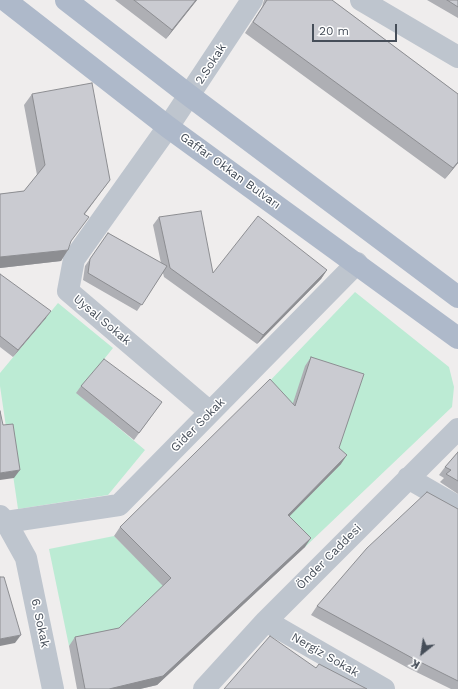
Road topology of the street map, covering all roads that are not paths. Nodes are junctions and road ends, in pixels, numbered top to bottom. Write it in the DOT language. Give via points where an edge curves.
graph roads {
  1 [pos="5,0"];
  2 [pos="66,0"];
  3 [pos="252,0"];
  4 [pos="361,0"];
  5 [pos="458,57"];
  6 [pos="190,96"];
  7 [pos="168,127"];
  8 [pos="357,263"];
  9 [pos="458,297"];
  10 [pos="458,338"];
  11 [pos="210,412"];
  12 [pos="458,429"];
  13 [pos="408,478"];
  14 [pos="458,507"];
  15 [pos="3,519"];
  16 [pos="266,621"];
  17 [pos="53,689"];
  18 [pos="204,689"];
  19 [pos="384,689"];
  1 -- 7 [label="main road, Gaffar Okkan Bulvarı"];
  2 -- 6 [label="main road"];
  3 -- 6 [label="street, 2.Sokak"];
  4 -- 5 [label="street"];
  6 -- 7 [label="street, 2.Sokak"];
  6 -- 9 [label="main road"];
  7 -- 8 [label="main road, Gaffar Okkan Bulvarı"];
  7 -- 11 [label="street, Uysal Sokak" via="74,259 68,292"];
  8 -- 10 [label="main road, Gaffar Okkan Bulvarı"];
  8 -- 11 [label="street, Gider Sokak"];
  11 -- 15 [label="street, Gider Sokak" via="119,505"];
  12 -- 13 [label="street, Önder Caddesi"];
  13 -- 14 [label="street"];
  13 -- 16 [label="street, Önder Caddesi"];
  15 -- 17 [label="street, 6. Sokak" via="26,558"];
  16 -- 18 [label="street, Önder Caddesi"];
  16 -- 19 [label="street, Nergiz Sokak"];
}
